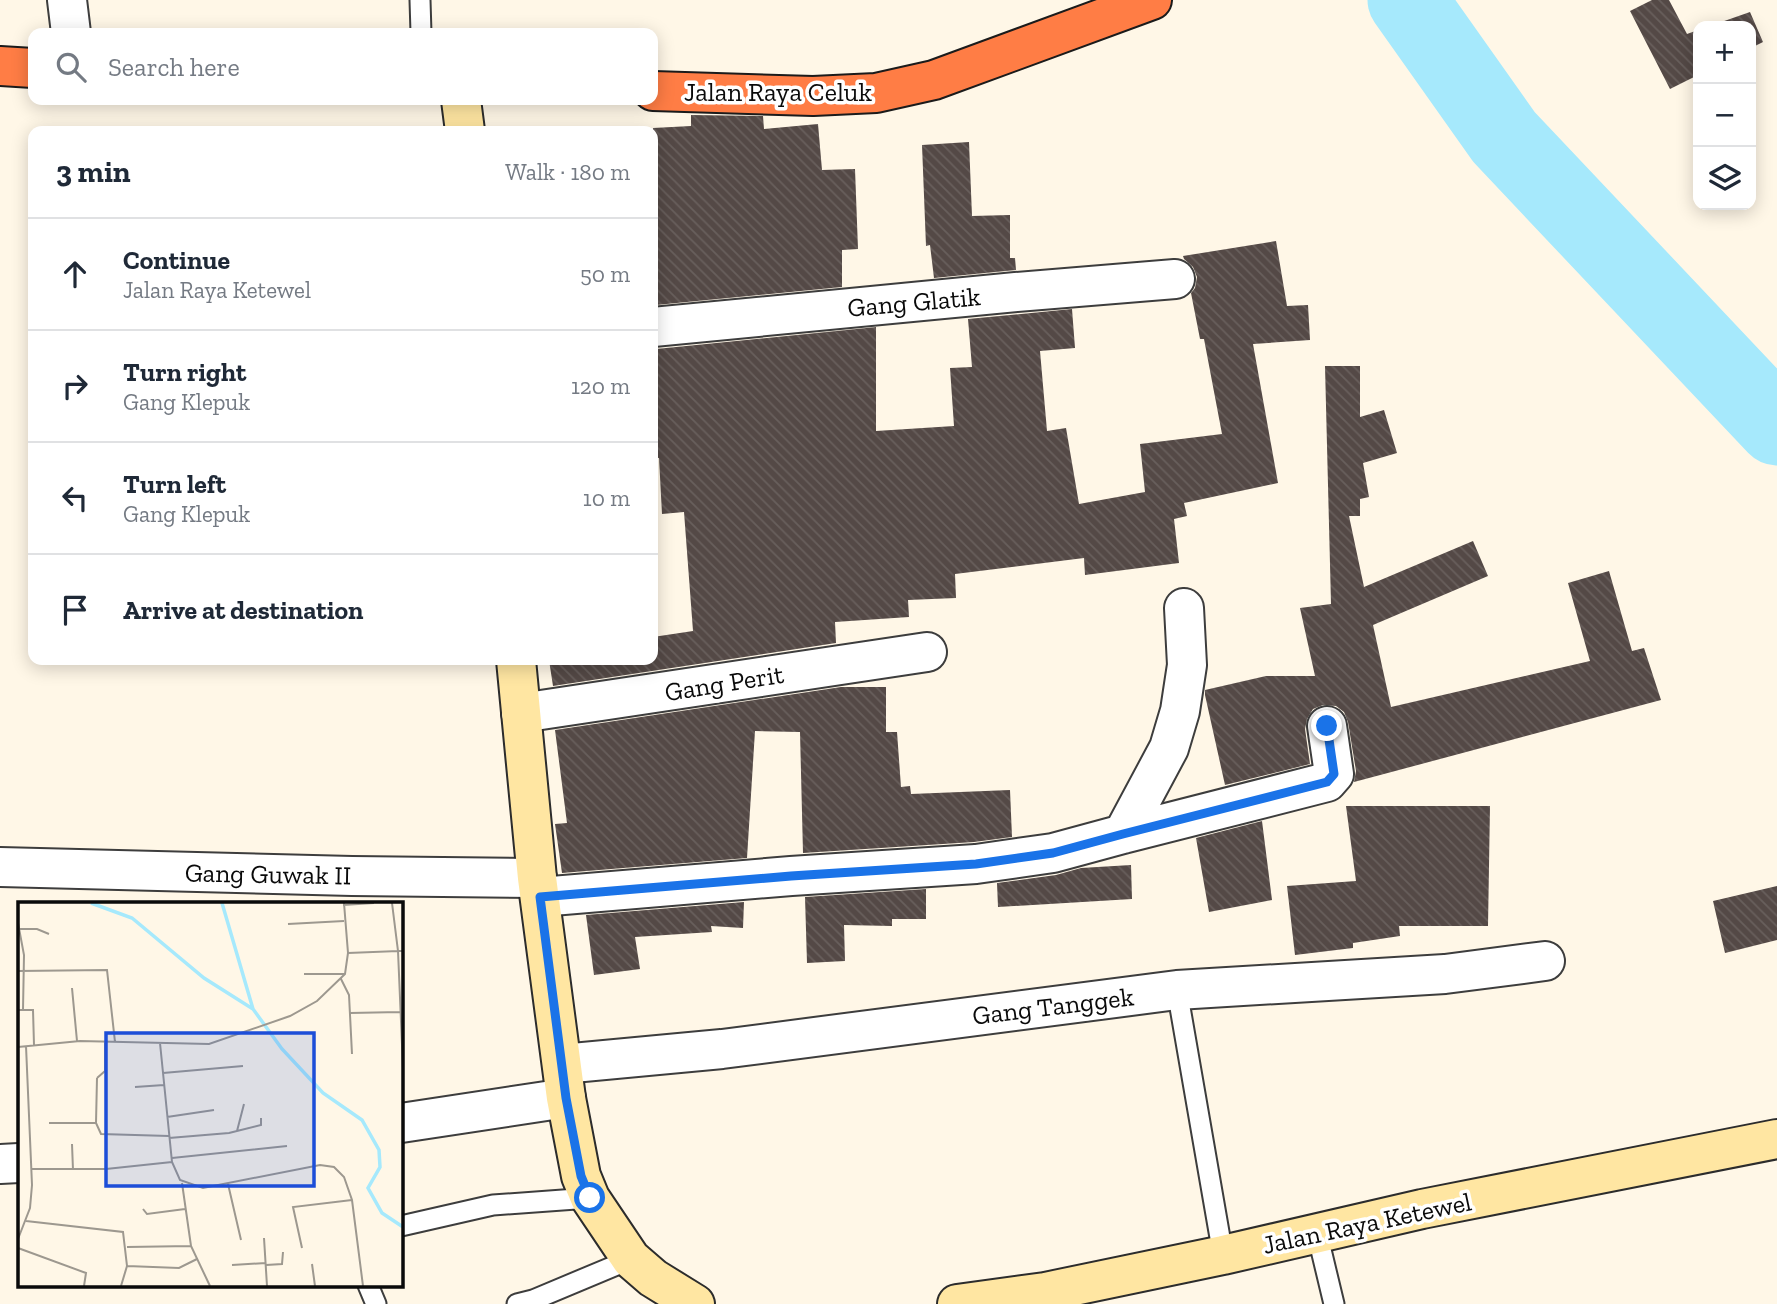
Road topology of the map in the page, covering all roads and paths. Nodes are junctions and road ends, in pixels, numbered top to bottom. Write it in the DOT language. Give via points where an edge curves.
graph roads {
  1 [pos="67,0"];
  2 [pos="420,0"];
  3 [pos="1152,0"];
  4 [pos="70,28"];
  5 [pos="421,28"];
  6 [pos="0,66"];
  7 [pos="28,68"];
  8 [pos="658,92"];
  9 [pos="462,105"];
  10 [pos="464,126"];
  11 [pos="1175,279"];
  12 [pos="658,327"];
  13 [pos="1184,608"];
  14 [pos="927,652"];
  15 [pos="516,665"];
  16 [pos="521,713"];
  17 [pos="1327,726"];
  18 [pos="1123,834"];
  19 [pos="0,867"];
  20 [pos="538,888"];
  21 [pos="1545,961"];
  22 [pos="1178,990"];
  23 [pos="564,1081"];
  24 [pos="402,1123"];
  25 [pos="1777,1139"];
  26 [pos="18,1163"];
  27 [pos="0,1164"];
  28 [pos="590,1198"];
  29 [pos="402,1226"];
  30 [pos="1317,1233"];
  31 [pos="1223,1255"];
  32 [pos="646,1281"];
  33 [pos="368,1286"];
  34 [pos="1046,1298"];
  35 [pos="376,1304"];
  36 [pos="517,1304"];
  37 [pos="695,1304"];
  38 [pos="957,1304"];
  39 [pos="1334,1304"];
  1 -- 4 [label="street"];
  2 -- 5 [label="lane"];
  3 -- 8 [label="highway, Jalan Raya Celuk" via="934,80 876,93"];
  6 -- 7 [label="highway"];
  9 -- 10 [label="main road"];
  11 -- 12 [label="street, Gang Glatik"];
  13 -- 18 [label="street" via="1187,665 1180,711 1169,748"];
  14 -- 16 [label="street, Gang Perit"];
  15 -- 16 [label="main road"];
  16 -- 20 [label="main road"];
  17 -- 18 [label="street, Gang Guwak II" via="1334,774 1327,782"];
  18 -- 20 [label="street, Gang Guwak II" via="1053,853 976,864"];
  19 -- 20 [label="street, Gang Guwak II" via="338,876"];
  20 -- 23 [label="main road"];
  21 -- 22 [label="street, Gang Tanggek" via="1445,974"];
  22 -- 23 [label="street, Gang Tanggek" via="722,1049"];
  22 -- 31 [label="lane"];
  23 -- 24 [label="street, Gang Tanggek"];
  23 -- 28 [label="main road" via="581,1176"];
  25 -- 30 [label="main road, Jalan Raya Ketewel"];
  26 -- 27 [label="street"];
  28 -- 29 [label="lane" via="493,1205"];
  28 -- 32 [label="main road"];
  30 -- 31 [label="main road, Jalan Raya Ketewel"];
  30 -- 39 [label="lane"];
  31 -- 34 [label="main road, Jalan Raya Ketewel"];
  32 -- 36 [label="lane"];
  32 -- 37 [label="main road"];
  33 -- 35 [label="lane"];
  34 -- 38 [label="main road, Jalan Raya Ketewel"];
}
